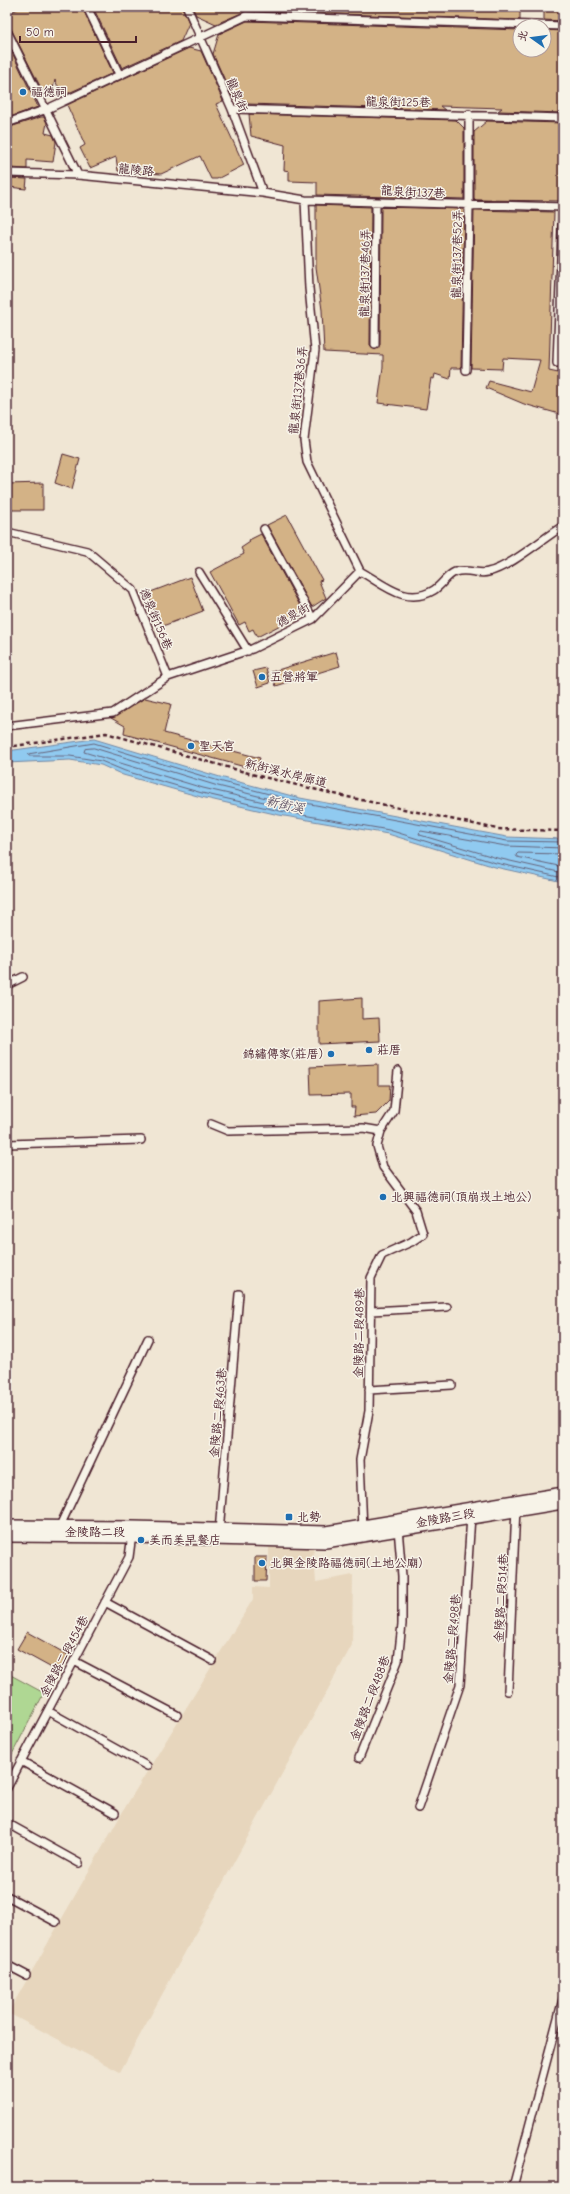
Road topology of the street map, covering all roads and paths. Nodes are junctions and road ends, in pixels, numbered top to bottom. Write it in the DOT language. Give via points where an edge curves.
graph roads {
  1 [pos="87,7"];
  2 [pos="187,7"];
  3 [pos="563,26"];
  4 [pos="7,31"];
  5 [pos="200,36"];
  6 [pos="120,74"];
  7 [pos="47,109"];
  8 [pos="232,109"];
  9 [pos="469,114"];
  10 [pos="563,118"];
  11 [pos="7,124"];
  12 [pos="7,173"];
  13 [pos="78,176"];
  14 [pos="263,193"];
  15 [pos="305,200"];
  16 [pos="376,202"];
  17 [pos="469,206"];
  18 [pos="563,207"];
  19 [pos="561,295"];
  20 [pos="375,345"];
  21 [pos="557,363"];
  22 [pos="466,370"];
  23 [pos="563,526"];
  24 [pos="264,529"];
  25 [pos="7,532"];
  26 [pos="360,571"];
  27 [pos="199,572"];
  28 [pos="313,619"];
  29 [pos="248,651"];
  30 [pos="168,677"];
  31 [pos="7,726"];
  32 [pos="7,747"];
  33 [pos="563,831"];
  34 [pos="23,978"];
  35 [pos="7,985"];
  36 [pos="398,1071"];
  37 [pos="211,1124"];
  38 [pos="381,1130"];
  39 [pos="141,1140"];
  40 [pos="7,1144"];
  41 [pos="239,1294"];
  42 [pos="447,1307"];
  43 [pos="370,1311"];
  44 [pos="148,1339"];
  45 [pos="452,1385"];
  46 [pos="369,1390"];
  47 [pos="563,1498"];
  48 [pos="516,1506"];
  49 [pos="471,1514"];
  50 [pos="397,1526"];
  51 [pos="363,1531"];
  52 [pos="7,1532"];
  53 [pos="57,1532"];
  54 [pos="132,1532"];
  55 [pos="219,1534"];
  56 [pos="326,1537"];
  57 [pos="105,1602"];
  58 [pos="212,1660"];
  59 [pos="74,1661"];
  60 [pos="508,1691"];
  61 [pos="48,1711"];
  62 [pos="177,1715"];
  63 [pos="359,1758"];
  64 [pos="21,1761"];
  65 [pos="147,1766"];
  66 [pos="7,1788"];
  67 [pos="418,1808"];
  68 [pos="115,1813"];
  69 [pos="7,1823"];
  70 [pos="79,1862"];
  71 [pos="7,1896"];
  72 [pos="56,1922"];
  73 [pos="7,1965"];
  74 [pos="26,1975"];
  75 [pos="563,1999"];
  76 [pos="513,2187"];
  1 -- 6 [label="lane"];
  2 -- 5 [label="lane, 龍泉街"];
  3 -- 5 [label="lane" via="246,16"];
  4 -- 7 [label="lane"];
  5 -- 6 [label="lane"];
  5 -- 8 [label="lane, 龍泉街"];
  6 -- 7 [label="lane"];
  7 -- 11 [label="lane"];
  7 -- 13 [label="lane"];
  8 -- 9 [label="lane, 龍泉街125巷"];
  8 -- 14 [label="lane, 龍泉街"];
  9 -- 10 [label="lane, 龍泉街125巷"];
  9 -- 17 [label="lane, 龍泉街137巷52弄"];
  12 -- 13 [label="lane, 龍陵路"];
  13 -- 14 [label="lane, 龍陵路"];
  14 -- 15 [label="lane, 龍泉街137巷"];
  15 -- 16 [label="lane, 龍泉街137巷"];
  15 -- 26 [label="lane, 龍泉街137巷36弄" via="315,350 304,440 307,462"];
  16 -- 17 [label="lane, 龍泉街137巷"];
  16 -- 20 [label="lane, 龍泉街137巷46弄"];
  17 -- 18 [label="lane, 龍泉街137巷"];
  17 -- 22 [label="lane, 龍泉街137巷52弄"];
  18 -- 19 [label="lane"];
  19 -- 21 [label="lane"];
  23 -- 26 [label="lane" via="502,568 486,573 469,570 454,573 434,590 420,594 398,595"];
  24 -- 28 [label="lane"];
  25 -- 30 [label="lane, 德泉街156巷" via="87,551 133,590"];
  26 -- 28 [label="lane, 德泉街"];
  27 -- 29 [label="lane"];
  28 -- 29 [label="lane, 德泉街"];
  29 -- 30 [label="lane, 德泉街"];
  30 -- 31 [label="lane, 德泉街" via="114,713"];
  32 -- 33 [label="path, 新街溪水岸廊道" via="106,733 259,776 343,796 497,829"];
  34 -- 35 [label="lane"];
  36 -- 38 [label="lane" via="394,1111"];
  37 -- 38 [label="lane" via="228,1130"];
  38 -- 43 [label="lane, 金陵路二段489巷" via="377,1146 383,1167 416,1211 422,1234 382,1255 370,1278"];
  39 -- 40 [label="lane"];
  41 -- 55 [label="lane, 金陵路二段463巷"];
  42 -- 43 [label="lane"];
  43 -- 46 [label="lane, 金陵路二段489巷"];
  44 -- 53 [label="lane"];
  45 -- 46 [label="lane"];
  46 -- 51 [label="lane, 金陵路二段489巷" via="369,1411 360,1460"];
  47 -- 48 [label="main road, 金陵路三段"];
  48 -- 49 [label="main road, 金陵路三段"];
  48 -- 60 [label="lane, 金陵路二段514巷"];
  49 -- 50 [label="main road, 金陵路三段"];
  49 -- 67 [label="lane, 金陵路二段498巷" via="460,1685"];
  50 -- 51 [label="main road, 金陵路三段"];
  50 -- 63 [label="lane, 金陵路二段488巷" via="402,1576 402,1624 398,1661"];
  51 -- 56 [label="main road, 金陵路三段"];
  52 -- 53 [label="main road, 金陵路二段"];
  53 -- 54 [label="main road, 金陵路二段"];
  54 -- 55 [label="main road, 金陵路二段"];
  54 -- 57 [label="lane, 金陵路二段454巷" via="129,1557"];
  55 -- 56 [label="main road, 金陵路二段"];
  57 -- 58 [label="lane"];
  57 -- 59 [label="lane, 金陵路二段454巷"];
  59 -- 61 [label="lane, 金陵路二段454巷"];
  59 -- 62 [label="lane"];
  61 -- 64 [label="lane, 金陵路二段454巷"];
  61 -- 65 [label="lane"];
  64 -- 66 [label="lane, 金陵路二段454巷"];
  64 -- 68 [label="lane"];
  69 -- 70 [label="lane"];
  71 -- 72 [label="lane"];
  73 -- 74 [label="lane"];
  75 -- 76 [label="lane"];
}
